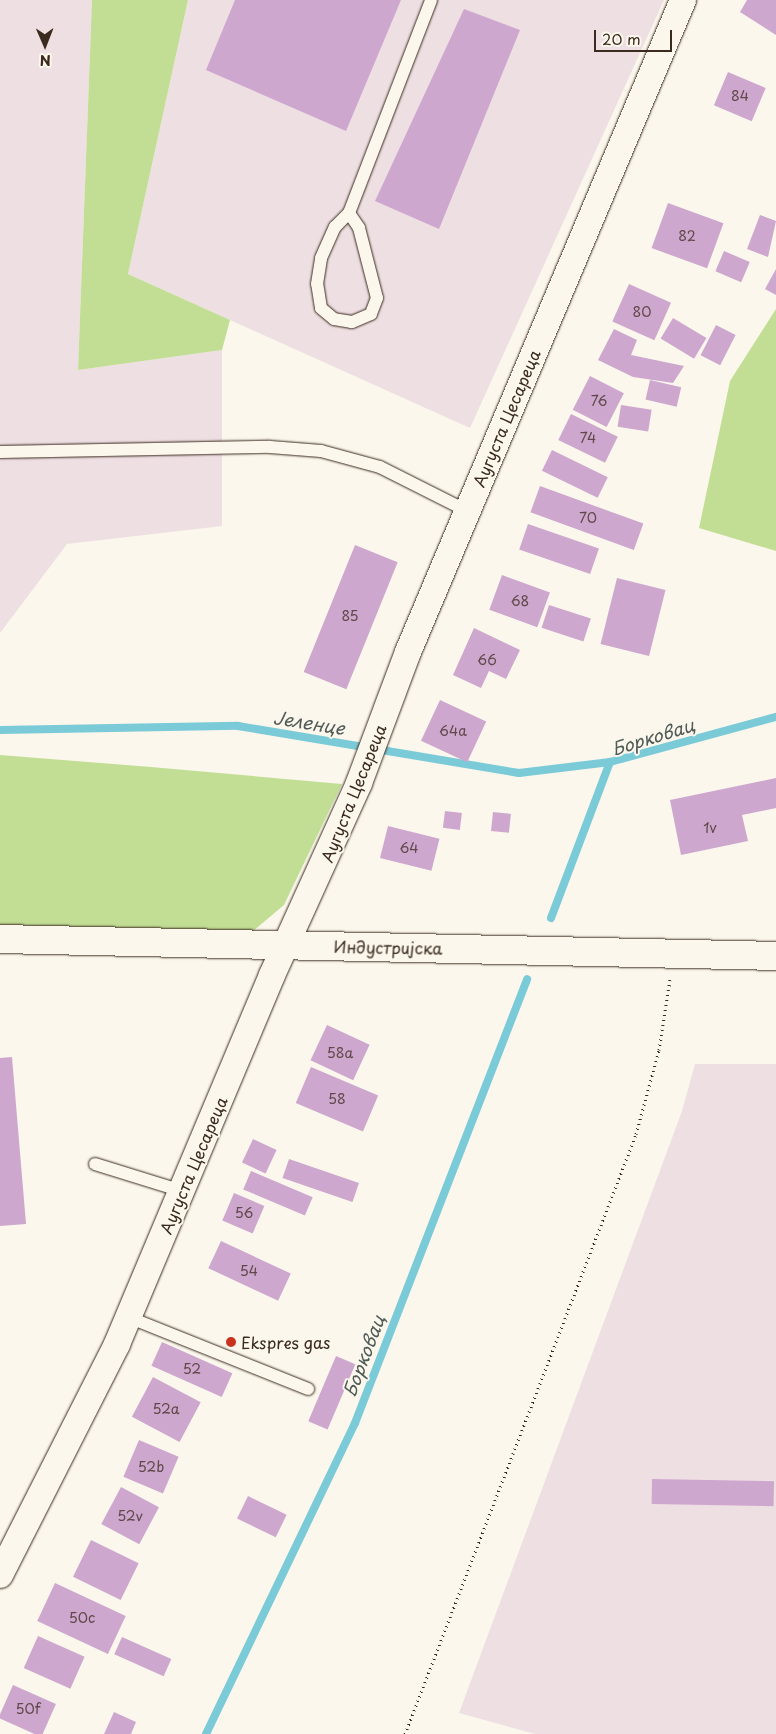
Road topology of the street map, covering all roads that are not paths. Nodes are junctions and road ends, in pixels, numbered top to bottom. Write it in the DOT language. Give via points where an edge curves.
graph roads {
  1 [pos="431,0"];
  2 [pos="683,0"];
  3 [pos="349,213"];
  4 [pos="0,452"];
  5 [pos="467,510"];
  6 [pos="0,938"];
  7 [pos="288,945"];
  8 [pos="776,956"];
  9 [pos="95,1164"];
  10 [pos="182,1191"];
  11 [pos="128,1317"];
  12 [pos="308,1389"];
  13 [pos="0,1575"];
  1 -- 3 [label="lane"];
  2 -- 5 [label="street, Аугуста Цесареца"];
  3 -- 3 [label="lane" via="335,227 321,258 317,284 327,314 352,322 371,314 377,298 358,228"];
  4 -- 5 [label="lane" via="270,447 321,451 380,467"];
  5 -- 7 [label="street, Аугуста Цесареца" via="366,764"];
  6 -- 7 [label="main road, Индустријска"];
  7 -- 8 [label="main road, Индустријска"];
  7 -- 10 [label="street, Аугуста Цесареца"];
  9 -- 10 [label="lane"];
  10 -- 11 [label="street, Аугуста Цесареца"];
  11 -- 12 [label="lane"];
  11 -- 13 [label="street, Аугуста Цесареца" via="59,1465"];
}
